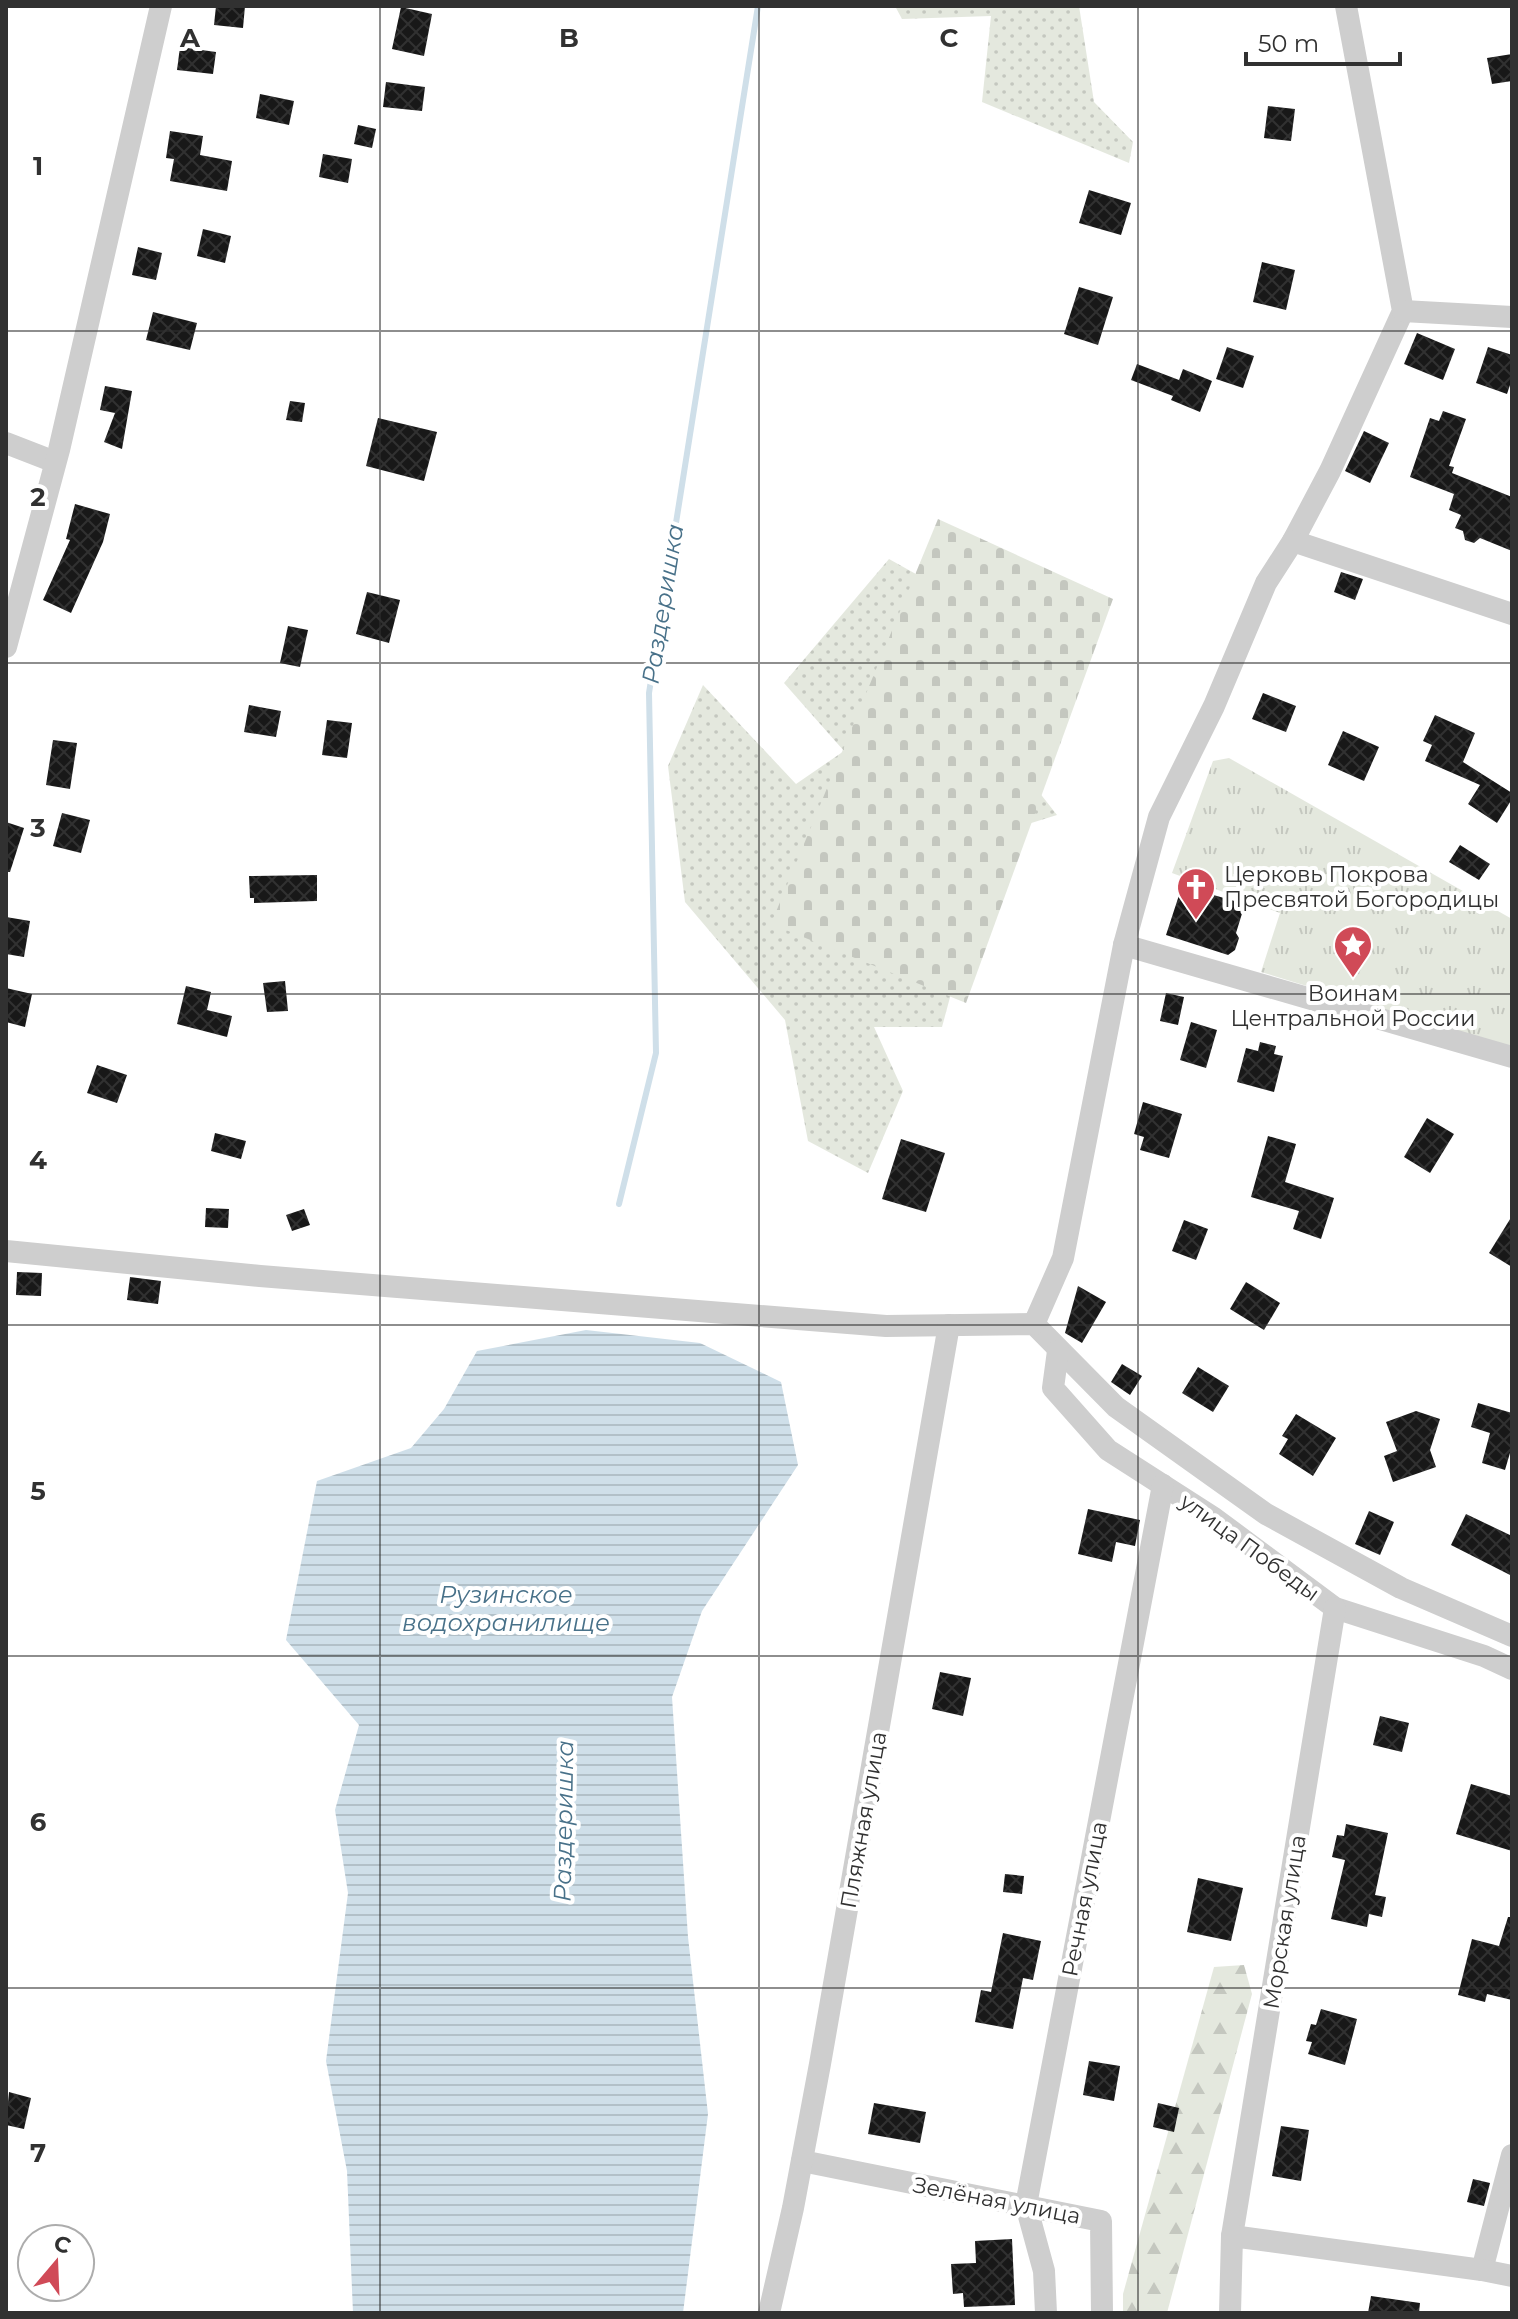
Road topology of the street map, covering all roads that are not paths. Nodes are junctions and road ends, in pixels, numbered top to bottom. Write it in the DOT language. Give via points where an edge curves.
graph roads {
  1 [pos="161,6"];
  2 [pos="1346,6"];
  3 [pos="1403,311"];
  4 [pos="1512,317"];
  5 [pos="6,443"];
  6 [pos="55,462"];
  7 [pos="1293,541"];
  8 [pos="1512,614"];
  9 [pos="6,647"];
  10 [pos="1124,945"];
  11 [pos="1512,1057"];
  12 [pos="6,1251"];
  13 [pos="1034,1324"];
  14 [pos="949,1325"];
  15 [pos="1058,1351"];
  16 [pos="1163,1485"];
  17 [pos="1335,1608"];
  18 [pos="1512,1636"];
  19 [pos="1512,1669"];
  20 [pos="1512,2155"];
  21 [pos="802,2161"];
  22 [pos="1026,2205"];
  23 [pos="1232,2236"];
  24 [pos="1482,2270"];
  25 [pos="1512,2276"];
  26 [pos="769,2313"];
  27 [pos="1046,2313"];
  28 [pos="1102,2313"];
  29 [pos="1230,2313"];
  1 -- 6 [label="street"];
  2 -- 3 [label="street"];
  3 -- 4 [label="street"];
  3 -- 7 [label="street"];
  5 -- 6 [label="street"];
  6 -- 9 [label="street"];
  7 -- 8 [label="street"];
  7 -- 10 [label="street" via="1266,583 1159,817"];
  10 -- 11 [label="street"];
  10 -- 13 [label="street" via="1063,1258"];
  12 -- 14 [label="street" via="886,1326"];
  13 -- 14 [label="street"];
  13 -- 15 [label="street"];
  14 -- 21 [label="street, Пляжная улица"];
  15 -- 16 [label="street, улица Победы" via="1053,1388 1108,1450"];
  15 -- 18 [label="street" via="1116,1407 1266,1514 1401,1588"];
  16 -- 17 [label="street, улица Победы"];
  16 -- 22 [label="street, Речная улица"];
  17 -- 19 [label="street, улица Победы"];
  17 -- 23 [label="street, Морская улица"];
  20 -- 24 [label="street"];
  21 -- 22 [label="street, Зелёная улица"];
  21 -- 26 [label="street, Пляжная улица"];
  22 -- 27 [label="street, Речная улица" via="1044,2271"];
  22 -- 28 [label="street, Зелёная улица" via="1101,2221"];
  23 -- 24 [label="street"];
  23 -- 29 [label="street"];
  24 -- 25 [label="street"];
}
